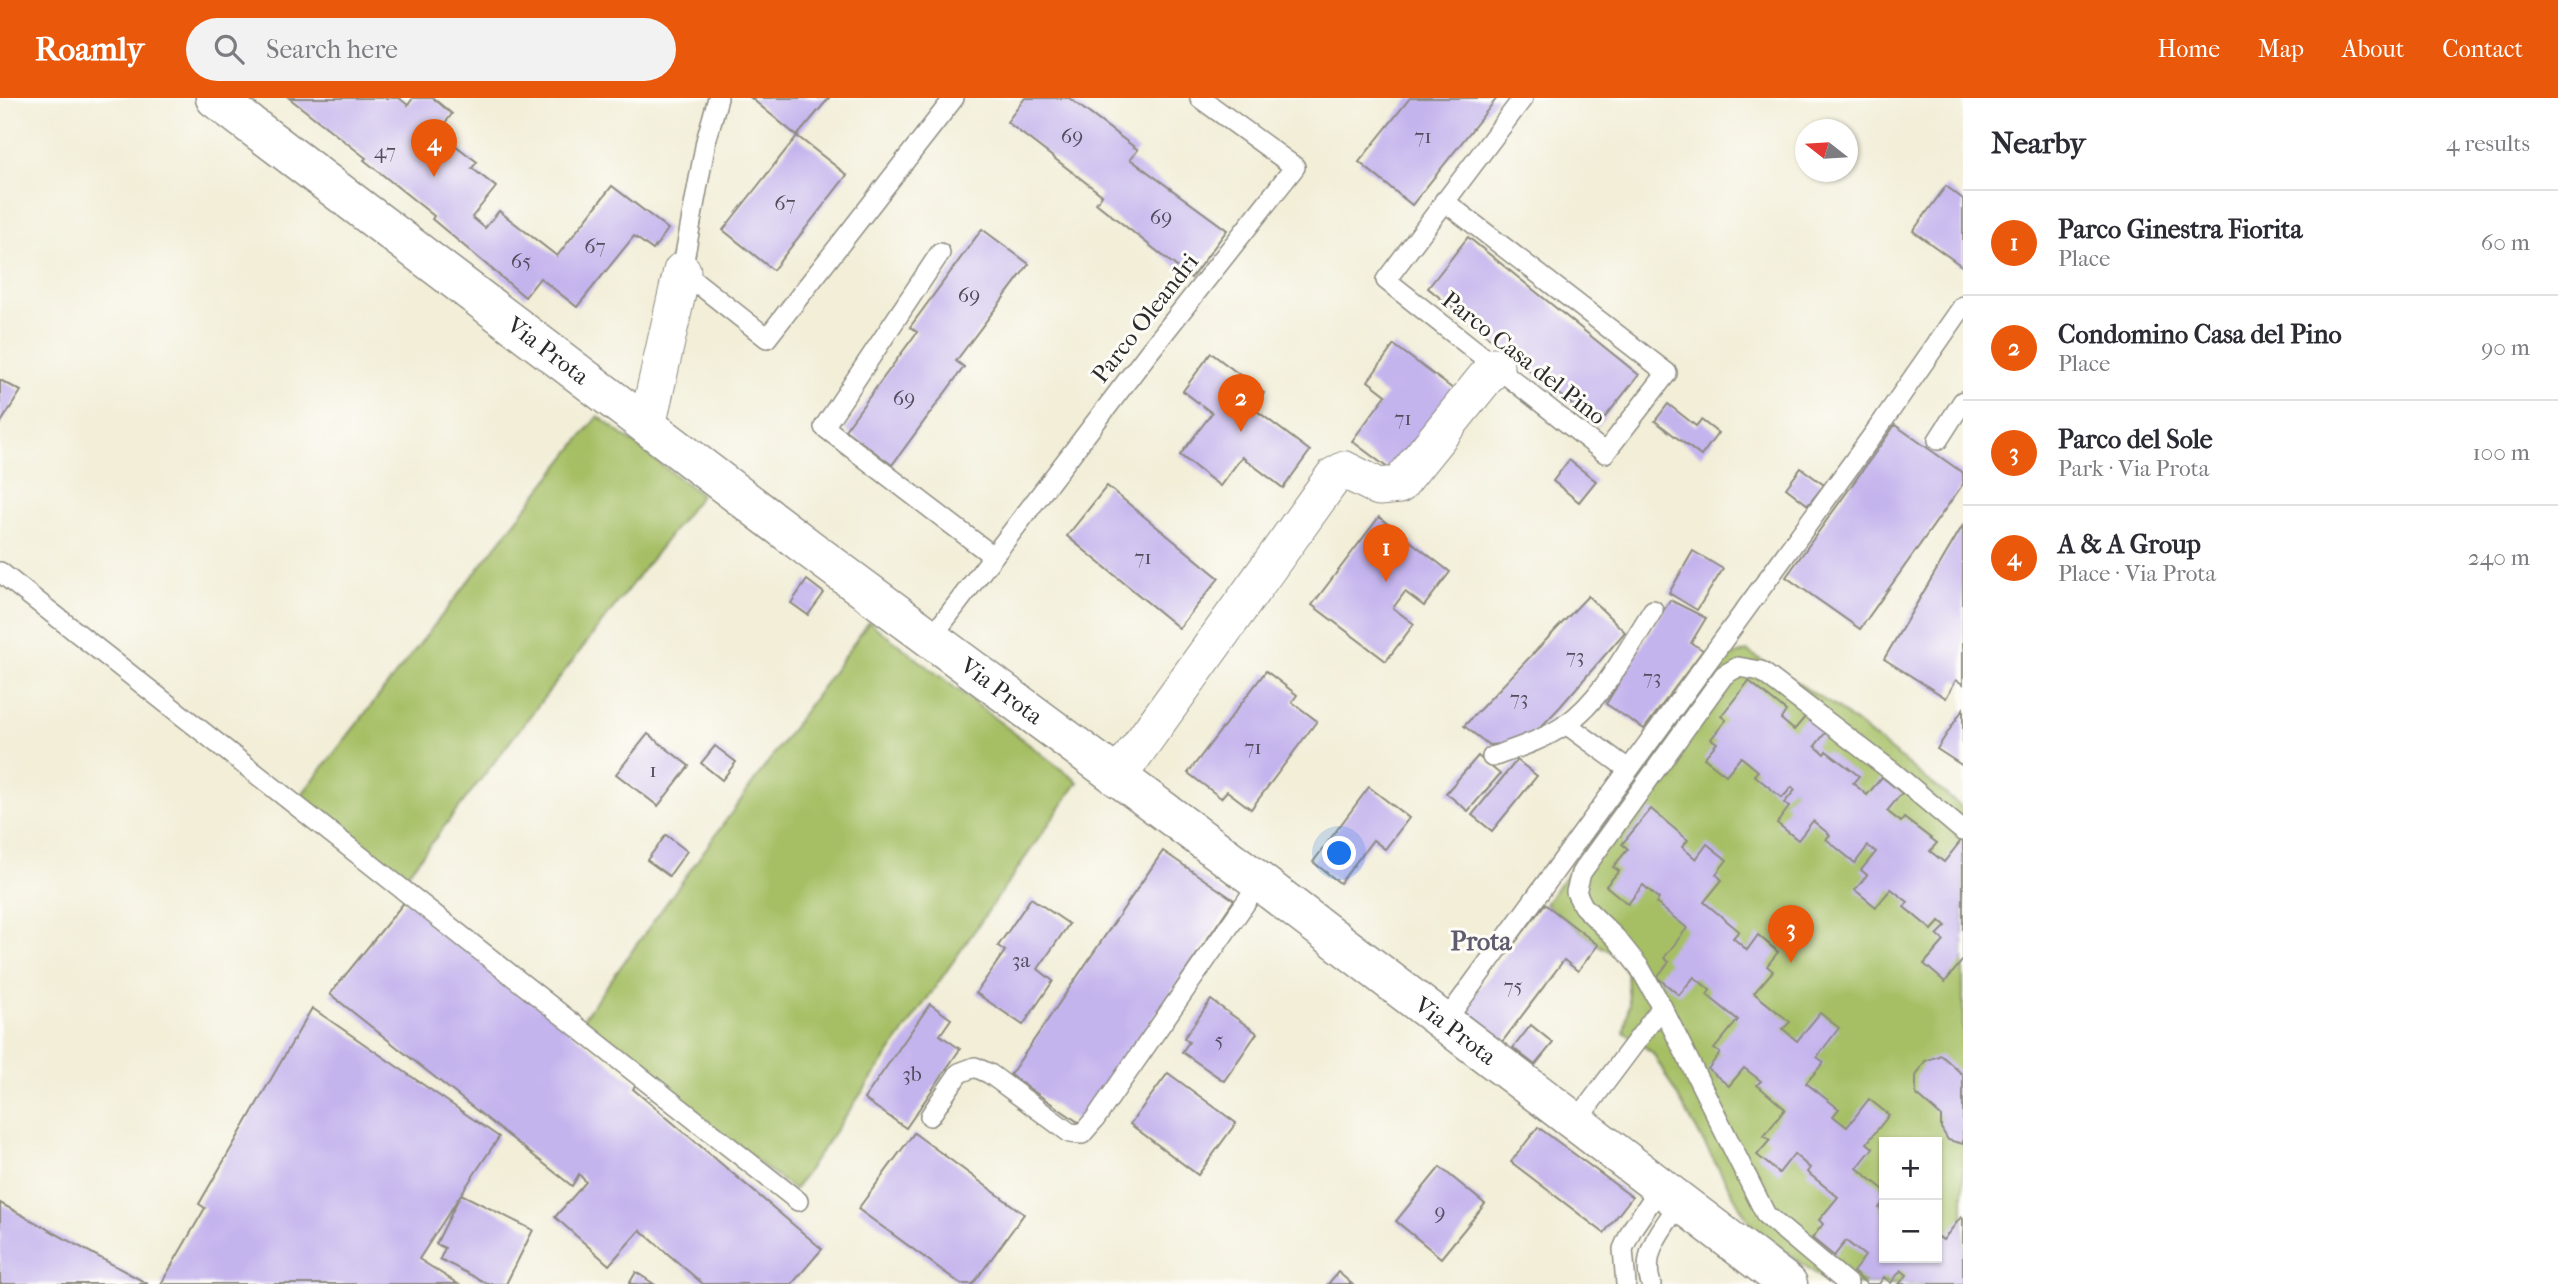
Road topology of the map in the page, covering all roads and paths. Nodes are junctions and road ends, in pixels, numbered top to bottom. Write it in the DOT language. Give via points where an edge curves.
graph roads {
  1 [pos="215,98"];
  2 [pos="718,98"];
  3 [pos="954,98"];
  4 [pos="1200,98"];
  5 [pos="1523,98"];
  6 [pos="1444,201"];
  7 [pos="940,253"];
  8 [pos="682,271"];
  9 [pos="1963,306"];
  10 [pos="1495,366"];
  11 [pos="1963,401"];
  12 [pos="647,426"];
  13 [pos="1938,440"];
  14 [pos="993,556"];
  15 [pos="0,572"];
  16 [pos="1653,610"];
  17 [pos="931,638"];
  18 [pos="1566,724"];
  19 [pos="1492,757"];
  20 [pos="1628,769"];
  21 [pos="1117,778"];
  22 [pos="1963,831"];
  23 [pos="1260,882"];
  24 [pos="1662,1006"];
  25 [pos="1444,1023"];
  26 [pos="930,1116"];
  27 [pos="1575,1123"];
  28 [pos="1670,1195"];
  29 [pos="798,1201"];
  30 [pos="1778,1281"];
  31 [pos="1626,1284"];
  32 [pos="1651,1284"];
  33 [pos="1848,1284"];
  1 -- 12 [label="street, Via Prota"];
  2 -- 8 [label="lane"];
  3 -- 8 [label="lane" via="767,338"];
  4 -- 14 [label="lane, Parco Oleandri" via="1295,167"];
  5 -- 6 [label="lane, Parco Casa del Pino"];
  6 -- 10 [label="lane, Parco Casa del Pino" via="1386,281"];
  6 -- 10 [label="lane, Parco Casa del Pino" via="1667,373 1605,453"];
  7 -- 14 [label="lane" via="824,427"];
  8 -- 12 [label="street"];
  9 -- 20 [label="lane"];
  10 -- 21 [label="street" via="1399,485 1379,487 1345,470 1334,476"];
  11 -- 13 [label="lane"];
  12 -- 17 [label="street, Via Prota"];
  14 -- 17 [label="lane, Parco Oleandri"];
  15 -- 29 [label="lane"];
  16 -- 18 [label="lane" via="1597,695"];
  17 -- 21 [label="street, Via Prota"];
  18 -- 19 [label="lane" via="1532,743"];
  18 -- 20 [label="lane"];
  20 -- 25 [label="lane"];
  21 -- 23 [label="street, Via Prota"];
  22 -- 24 [label="lane" via="1761,671 1738,667 1724,675 1581,873 1576,892 1583,906 1640,968"];
  23 -- 25 [label="street, Via Prota"];
  23 -- 26 [label="lane" via="1082,1134 1070,1133 975,1067 959,1073"];
  24 -- 27 [label="lane"];
  24 -- 33 [label="lane" via="1766,1215"];
  25 -- 27 [label="street, Via Prota"];
  27 -- 28 [label="street, Via Prota"];
  28 -- 30 [label="street, Via Prota"];
  28 -- 31 [label="lane" via="1632,1229 1623,1249"];
  28 -- 32 [label="lane" via="1647,1260"];
}
